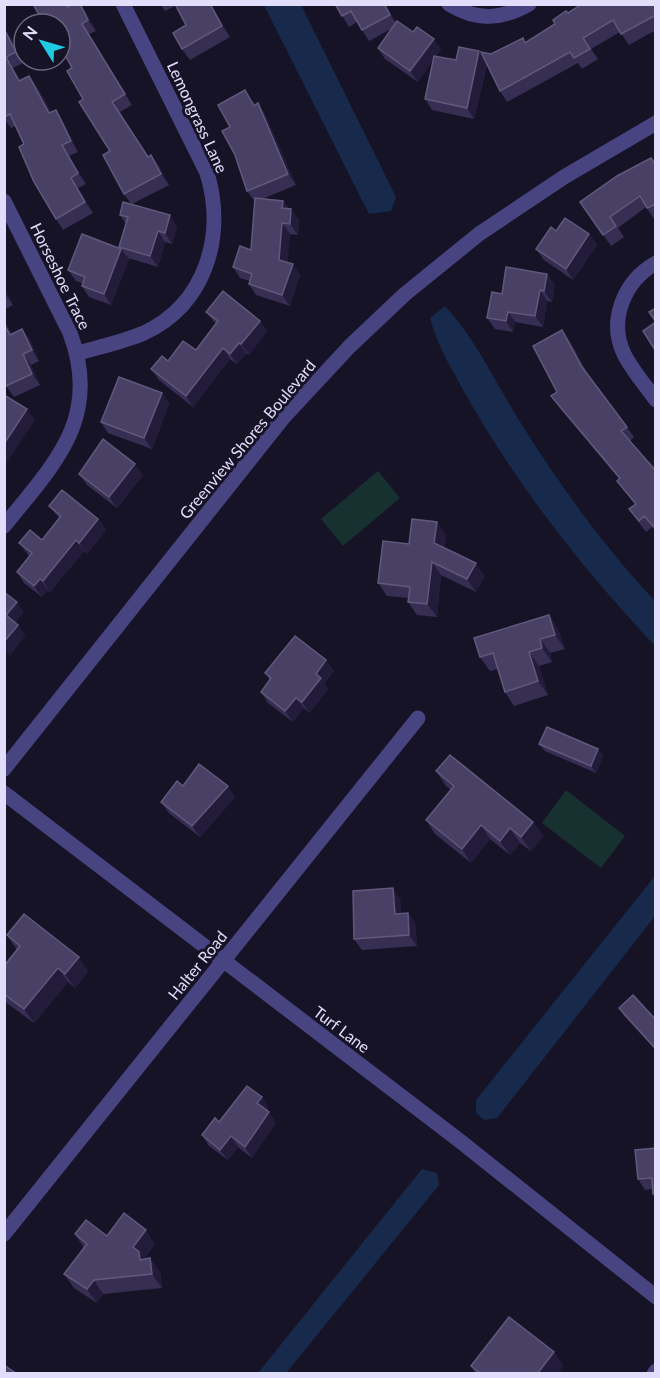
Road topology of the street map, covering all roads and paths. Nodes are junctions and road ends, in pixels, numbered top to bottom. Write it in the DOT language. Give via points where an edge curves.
graph roads {
  1 [pos="123,4"];
  2 [pos="449,4"];
  3 [pos="529,4"];
  4 [pos="656,123"];
  5 [pos="4,201"];
  6 [pos="656,262"];
  7 [pos="78,353"];
  8 [pos="656,400"];
  9 [pos="4,526"];
  10 [pos="418,718"];
  11 [pos="4,769"];
  12 [pos="4,793"];
  13 [pos="223,961"];
  14 [pos="4,1234"];
  15 [pos="656,1298"];
  1 -- 7 [label="street, Lemongrass Lane" via="207,173 213,194 215,235 203,275 178,309 144,333"];
  2 -- 3 [label="street" via="469,15 492,17"];
  4 -- 11 [label="street, Greenview Shores Boulevard" via="564,177 479,234 405,294 350,346 284,418"];
  5 -- 7 [label="street, Horseshoe Trace"];
  6 -- 8 [label="street" via="642,272 624,295 618,329 623,352"];
  7 -- 9 [label="street, Horseshoe Trace" via="82,386 75,427 55,463"];
  10 -- 13 [label="street, Halter Road"];
  12 -- 13 [label="street, Turf Lane"];
  13 -- 14 [label="street, Halter Road"];
  13 -- 15 [label="street, Turf Lane" via="460,1141"];
}
